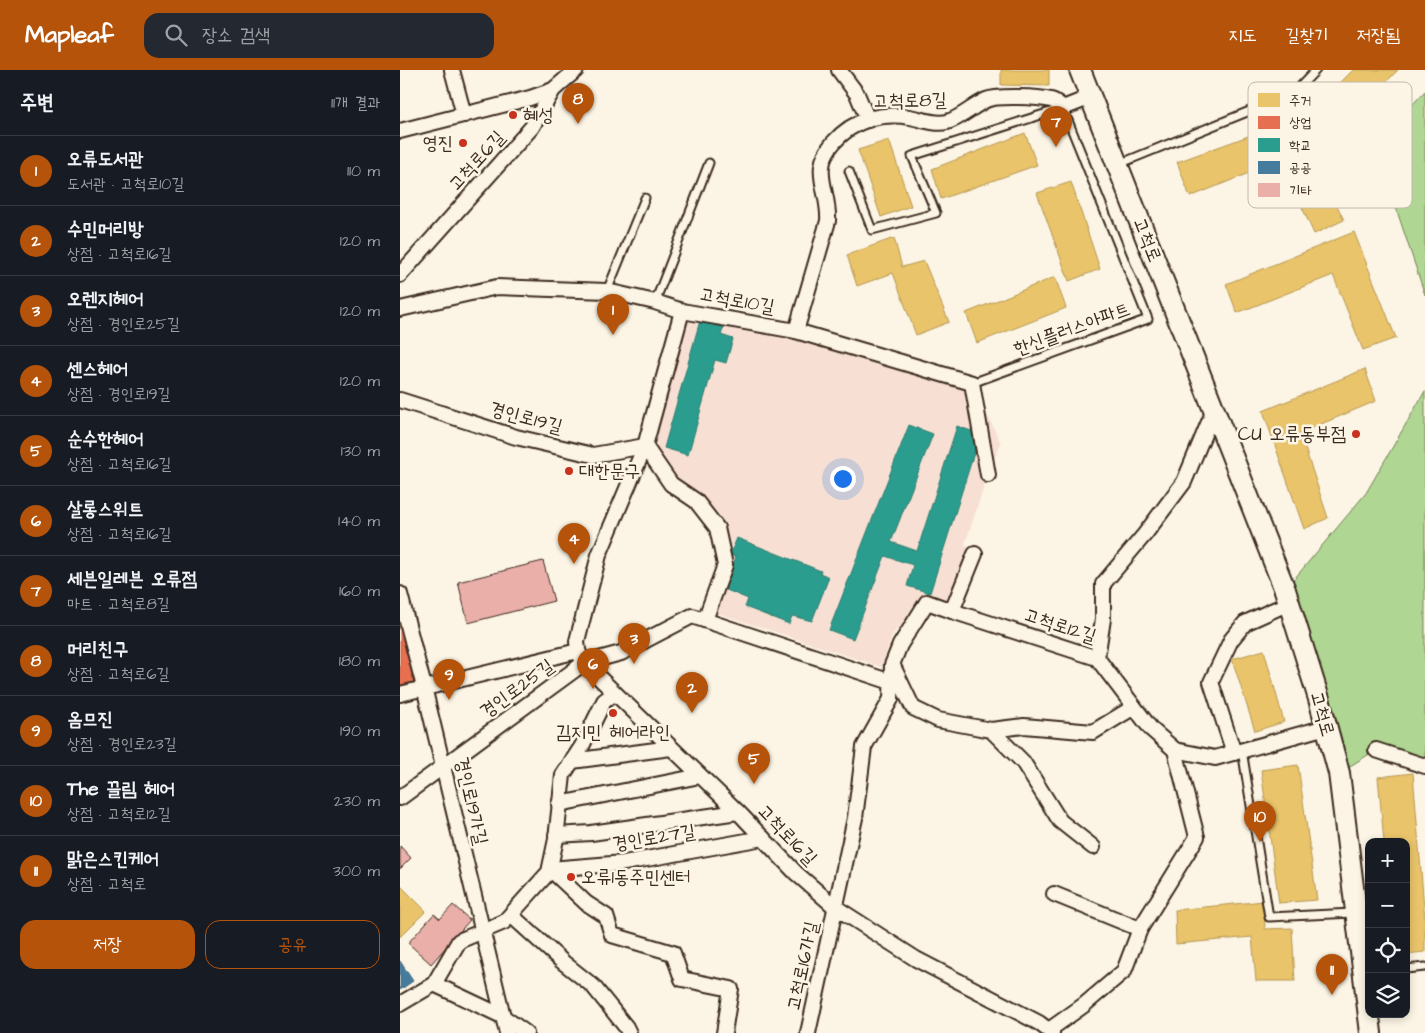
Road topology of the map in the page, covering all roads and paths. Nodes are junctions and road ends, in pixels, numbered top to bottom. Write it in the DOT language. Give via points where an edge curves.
graph roads {
  1 [pos="452,70"];
  2 [pos="576,70"];
  3 [pos="839,70"];
  4 [pos="1080,70"];
  5 [pos="1316,70"];
  6 [pos="1305,82"];
  7 [pos="553,90"];
  8 [pos="1091,97"];
  9 [pos="1063,108"];
  10 [pos="1248,112"];
  11 [pos="464,115"];
  12 [pos="868,120"];
  13 [pos="400,131"];
  14 [pos="709,163"];
  15 [pos="1117,165"];
  16 [pos="849,172"];
  17 [pos="645,198"];
  18 [pos="400,275"];
  19 [pos="607,291"];
  20 [pos="655,302"];
  21 [pos="400,309"];
  22 [pos="682,311"];
  23 [pos="796,331"];
  24 [pos="972,383"];
  25 [pos="400,400"];
  26 [pos="1214,410"];
  27 [pos="646,446"];
  28 [pos="988,474"];
  29 [pos="975,554"];
  30 [pos="400,594"];
  31 [pos="1289,603"];
  32 [pos="952,611"];
  33 [pos="706,620"];
  34 [pos="581,657"];
  35 [pos="1097,658"];
  36 [pos="892,666"];
  37 [pos="891,682"];
  38 [pos="424,687"];
  39 [pos="615,693"];
  40 [pos="400,694"];
  41 [pos="1134,707"];
  42 [pos="1326,727"];
  43 [pos="991,730"];
  44 [pos="671,748"];
  45 [pos="1175,750"];
  46 [pos="1376,750"];
  47 [pos="1238,752"];
  48 [pos="572,761"];
  49 [pos="443,766"];
  50 [pos="1425,766"];
  51 [pos="700,776"];
  52 [pos="400,798"];
  53 [pos="559,804"];
  54 [pos="738,812"];
  55 [pos="556,835"];
  56 [pos="763,838"];
  57 [pos="1093,847"];
  58 [pos="550,868"];
  59 [pos="1054,894"];
  60 [pos="835,907"];
  61 [pos="1356,912"];
  62 [pos="510,915"];
  63 [pos="1140,928"];
  64 [pos="482,931"];
  65 [pos="1365,967"];
  66 [pos="1425,967"];
  67 [pos="1410,969"];
  68 [pos="434,984"];
  69 [pos="400,1004"];
  70 [pos="502,1016"];
  71 [pos="1370,1018"];
  72 [pos="1051,1032"];
  73 [pos="506,1033"];
  74 [pos="526,1033"];
  75 [pos="628,1033"];
  76 [pos="724,1033"];
  77 [pos="808,1033"];
  78 [pos="1371,1033"];
  1 -- 11 [label="street"];
  2 -- 7 [label="street, 고척로6길"];
  3 -- 12 [label="street" via="856,94"];
  4 -- 8 [label="main road, 고척로"];
  5 -- 6 [label="lane"];
  7 -- 11 [label="street"];
  7 -- 18 [label="street, 고척로6길" via="532,128"];
  8 -- 9 [label="street"];
  8 -- 15 [label="main road, 고척로"];
  9 -- 12 [label="street, 고척로8길" via="1052,100 1005,96 989,98 945,123 891,116"];
  9 -- 16 [label="lane" via="912,156 936,214 872,230"];
  9 -- 24 [label="lane, 한신플러스아파트" via="1148,319"];
  10 -- 15 [label="lane"];
  11 -- 13 [label="street"];
  12 -- 23 [label="street, 고척로8길" via="860,121 846,131 822,160 828,221"];
  14 -- 20 [label="lane"];
  15 -- 26 [label="main road, 고척로"];
  17 -- 19 [label="lane"];
  19 -- 20 [label="street, 고척로10길"];
  19 -- 21 [label="street, 고척로10길" via="496,287"];
  20 -- 22 [label="street, 고척로10길"];
  22 -- 23 [label="street, 고척로10길"];
  22 -- 27 [label="street"];
  23 -- 24 [label="street, 고척로10길"];
  24 -- 28 [label="street"];
  25 -- 27 [label="street, 경인로19길" via="516,437 593,455"];
  26 -- 31 [label="main road, 고척로"];
  26 -- 35 [label="street" via="1184,482 1103,584 1103,619"];
  27 -- 33 [label="street" via="671,484 696,501 717,528 725,565"];
  27 -- 34 [label="street" via="599,555 577,641"];
  29 -- 32 [label="street"];
  30 -- 38 [label="street, 경인로19가길"];
  31 -- 42 [label="main road, 고척로"];
  31 -- 47 [label="street" via="1245,623 1231,640 1211,682"];
  32 -- 35 [label="street, 고척로12길"];
  32 -- 36 [label="street, 고척로12길" via="927,602 900,645"];
  33 -- 34 [label="street, 경인로25길" via="692,616 620,653"];
  33 -- 37 [label="street, 경인로25길"];
  34 -- 38 [label="street"];
  34 -- 39 [label="street, 고척로16길"];
  34 -- 49 [label="street, 경인로25길"];
  35 -- 41 [label="street, 고척로12길"];
  36 -- 37 [label="street, 고척로12길"];
  36 -- 43 [label="street" via="913,708 938,720"];
  37 -- 60 [label="street, 고척로16길" via="891,699 864,747 854,818"];
  38 -- 40 [label="street"];
  38 -- 49 [label="street, 경인로19가길"];
  39 -- 44 [label="street, 고척로16길"];
  39 -- 48 [label="street" via="604,701"];
  41 -- 43 [label="street" via="1094,732 1024,726"];
  41 -- 45 [label="street, 고척로12길" via="1151,729"];
  42 -- 47 [label="street, 고척로12길"];
  42 -- 61 [label="main road, 고척로" via="1338,773"];
  43 -- 57 [label="street" via="1023,762 1060,821"];
  44 -- 48 [label="street"];
  44 -- 51 [label="street, 고척로16길"];
  45 -- 47 [label="street, 고척로12길" via="1215,758"];
  45 -- 63 [label="street" via="1197,837"];
  46 -- 50 [label="street"];
  47 -- 61 [label="lane" via="1269,917"];
  48 -- 53 [label="street" via="563,775"];
  49 -- 52 [label="street, 경인로25길"];
  49 -- 64 [label="street, 경인로19가길"];
  51 -- 53 [label="street"];
  51 -- 54 [label="street, 고척로16길"];
  53 -- 55 [label="street"];
  54 -- 55 [label="street, 경인로27길" via="591,834"];
  54 -- 56 [label="street, 고척로16길"];
  55 -- 58 [label="street"];
  56 -- 58 [label="street, 경인로27길" via="624,863"];
  56 -- 60 [label="street, 고척로16길"];
  58 -- 62 [label="street" via="550,872"];
  58 -- 76 [label="street" via="586,903 606,916 612,935 673,953 682,979 731,989"];
  59 -- 63 [label="street"];
  60 -- 72 [label="street, 고척로16길" via="916,959"];
  60 -- 77 [label="street, 고척로16가길"];
  61 -- 65 [label="main road, 고척로"];
  62 -- 64 [label="street" via="504,922"];
  62 -- 75 [label="street" via="593,986"];
  63 -- 72 [label="street" via="1124,971"];
  64 -- 68 [label="street" via="459,940"];
  64 -- 70 [label="street, 경인로19가길"];
  66 -- 67 [label="lane"];
  68 -- 69 [label="street"];
  68 -- 70 [label="street"];
  70 -- 73 [label="street, 경인로19가길"];
  70 -- 74 [label="street"];
  71 -- 78 [label="main road, 고척로"];
}
